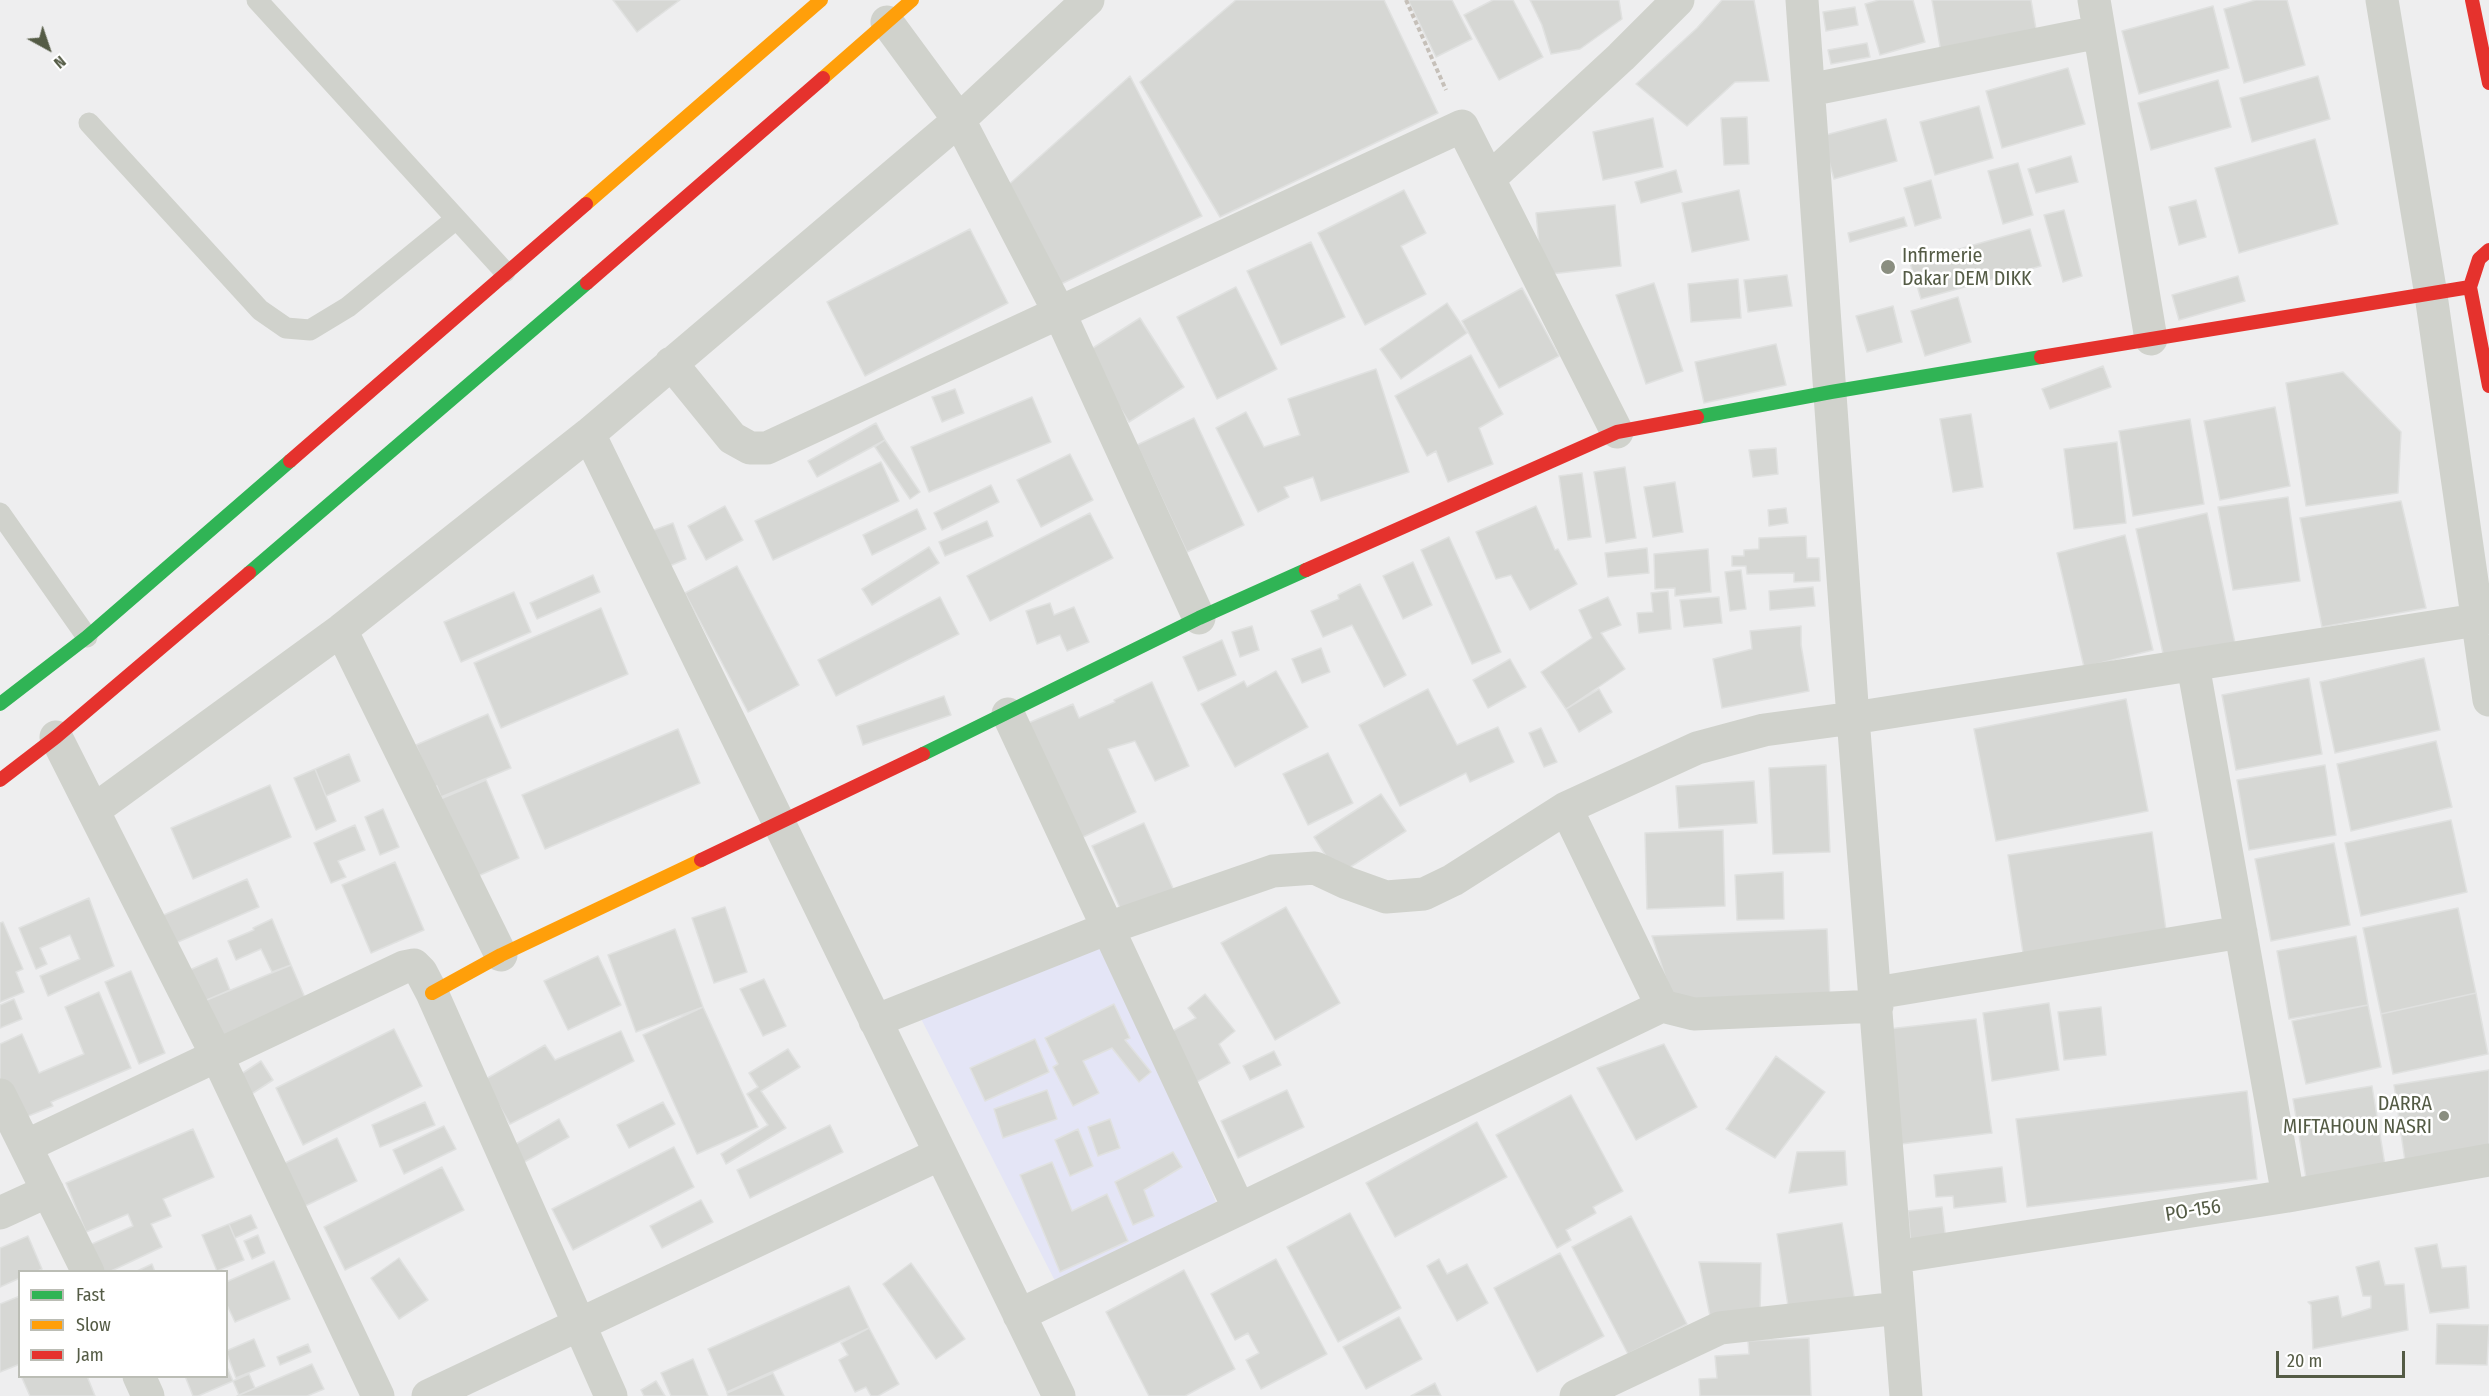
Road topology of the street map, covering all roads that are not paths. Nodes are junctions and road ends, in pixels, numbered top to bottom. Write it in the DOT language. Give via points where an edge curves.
graph roads {
  1 [pos="257,0"];
  2 [pos="821,0"];
  3 [pos="912,0"];
  4 [pos="1088,0"];
  5 [pos="1678,0"];
  6 [pos="1802,0"];
  7 [pos="2094,0"];
  8 [pos="2382,0"];
  9 [pos="2472,0"];
  10 [pos="887,22"];
  11 [pos="2100,32"];
  12 [pos="2489,83"];
  13 [pos="1809,90"];
  14 [pos="959,120"];
  15 [pos="89,123"];
  16 [pos="1489,179"];
  17 [pos="456,219"];
  18 [pos="2489,250"];
  19 [pos="505,272"];
  20 [pos="2470,286"];
  21 [pos="2431,295"];
  22 [pos="1059,312"];
  23 [pos="2151,339"];
  24 [pos="671,363"];
  25 [pos="2489,386"];
  26 [pos="1831,392"];
  27 [pos="1617,432"];
  28 [pos="589,434"];
  29 [pos="0,513"];
  30 [pos="1199,618"];
  31 [pos="2484,618"];
  32 [pos="340,630"];
  33 [pos="87,637"];
  34 [pos="2193,665"];
  35 [pos="2489,700"];
  36 [pos="0,704"];
  37 [pos="1008,714"];
  38 [pos="1853,718"];
  39 [pos="56,737"];
  40 [pos="0,780"];
  41 [pos="1566,808"];
  42 [pos="94,810"];
  43 [pos="778,822"];
  44 [pos="1108,928"];
  45 [pos="2241,932"];
  46 [pos="501,955"];
  47 [pos="432,993"];
  48 [pos="1876,999"];
  49 [pos="1662,1006"];
  50 [pos="875,1021"];
  51 [pos="217,1056"];
  52 [pos="0,1095"];
  53 [pos="26,1146"];
  54 [pos="940,1154"];
  55 [pos="2489,1160"];
  56 [pos="48,1191"];
  57 [pos="2288,1196"];
  58 [pos="1239,1209"];
  59 [pos="0,1213"];
  60 [pos="1896,1257"];
  61 [pos="87,1270"];
  62 [pos="1899,1308"];
  63 [pos="1019,1315"];
  64 [pos="579,1325"];
  65 [pos="139,1378"];
  66 [pos="148,1396"];
  67 [pos="378,1396"];
  68 [pos="428,1396"];
  69 [pos="612,1396"];
  70 [pos="1059,1396"];
  71 [pos="1576,1396"];
  72 [pos="1906,1396"];
  1 -- 17 [label="lane"];
  2 -- 19 [label="main road"];
  3 -- 10 [label="main road"];
  4 -- 14 [label="street"];
  5 -- 16 [label="street"];
  6 -- 13 [label="street"];
  7 -- 11 [label="street"];
  8 -- 21 [label="street"];
  9 -- 12 [label="main road"];
  10 -- 14 [label="street"];
  10 -- 39 [label="main road" via="407,440"];
  11 -- 13 [label="street"];
  11 -- 23 [label="street"];
  13 -- 26 [label="street"];
  14 -- 22 [label="street"];
  14 -- 24 [label="street"];
  15 -- 17 [label="lane" via="260,310 286,328 310,330 348,307"];
  16 -- 22 [label="street" via="1462,126"];
  16 -- 27 [label="street"];
  17 -- 19 [label="lane"];
  18 -- 20 [label="main road" via="2480,259"];
  19 -- 33 [label="main road"];
  20 -- 21 [label="main road"];
  20 -- 25 [label="main road"];
  21 -- 23 [label="main road"];
  21 -- 31 [label="street"];
  22 -- 24 [label="street" via="767,448 750,448 732,438"];
  22 -- 30 [label="street"];
  23 -- 26 [label="main road"];
  24 -- 28 [label="street"];
  26 -- 27 [label="main road"];
  26 -- 38 [label="street"];
  27 -- 30 [label="main road"];
  28 -- 32 [label="street"];
  28 -- 43 [label="street"];
  29 -- 33 [label="lane"];
  30 -- 37 [label="main road"];
  31 -- 34 [label="street"];
  31 -- 35 [label="street"];
  32 -- 42 [label="street"];
  32 -- 46 [label="street"];
  33 -- 36 [label="main road"];
  34 -- 38 [label="street"];
  34 -- 45 [label="street"];
  37 -- 43 [label="main road"];
  37 -- 44 [label="street"];
  38 -- 41 [label="street" via="1764,730 1697,748"];
  38 -- 48 [label="street"];
  39 -- 40 [label="main road"];
  39 -- 42 [label="street"];
  41 -- 44 [label="street" via="1453,880 1424,894 1386,897 1315,868 1273,871"];
  41 -- 49 [label="street"];
  42 -- 51 [label="street"];
  43 -- 46 [label="main road"];
  43 -- 50 [label="street"];
  44 -- 50 [label="street"];
  44 -- 58 [label="street"];
  45 -- 48 [label="street"];
  45 -- 57 [label="street"];
  46 -- 47 [label="main road"];
  47 -- 51 [label="street" via="414,965 404,967"];
  47 -- 64 [label="street"];
  48 -- 49 [label="street" via="1694,1014"];
  48 -- 60 [label="street"];
  49 -- 58 [label="street"];
  50 -- 54 [label="street"];
  51 -- 53 [label="street"];
  51 -- 67 [label="street"];
  52 -- 53 [label="street"];
  53 -- 56 [label="street"];
  54 -- 63 [label="street"];
  54 -- 64 [label="street"];
  55 -- 57 [label="street, PO-156"];
  56 -- 59 [label="street"];
  56 -- 61 [label="street"];
  57 -- 60 [label="street, PO-156"];
  58 -- 63 [label="street"];
  60 -- 62 [label="street"];
  62 -- 71 [label="street" via="1720,1328"];
  62 -- 72 [label="street"];
  63 -- 70 [label="street"];
  64 -- 68 [label="street"];
  64 -- 69 [label="street"];
  65 -- 66 [label="street"];
}
